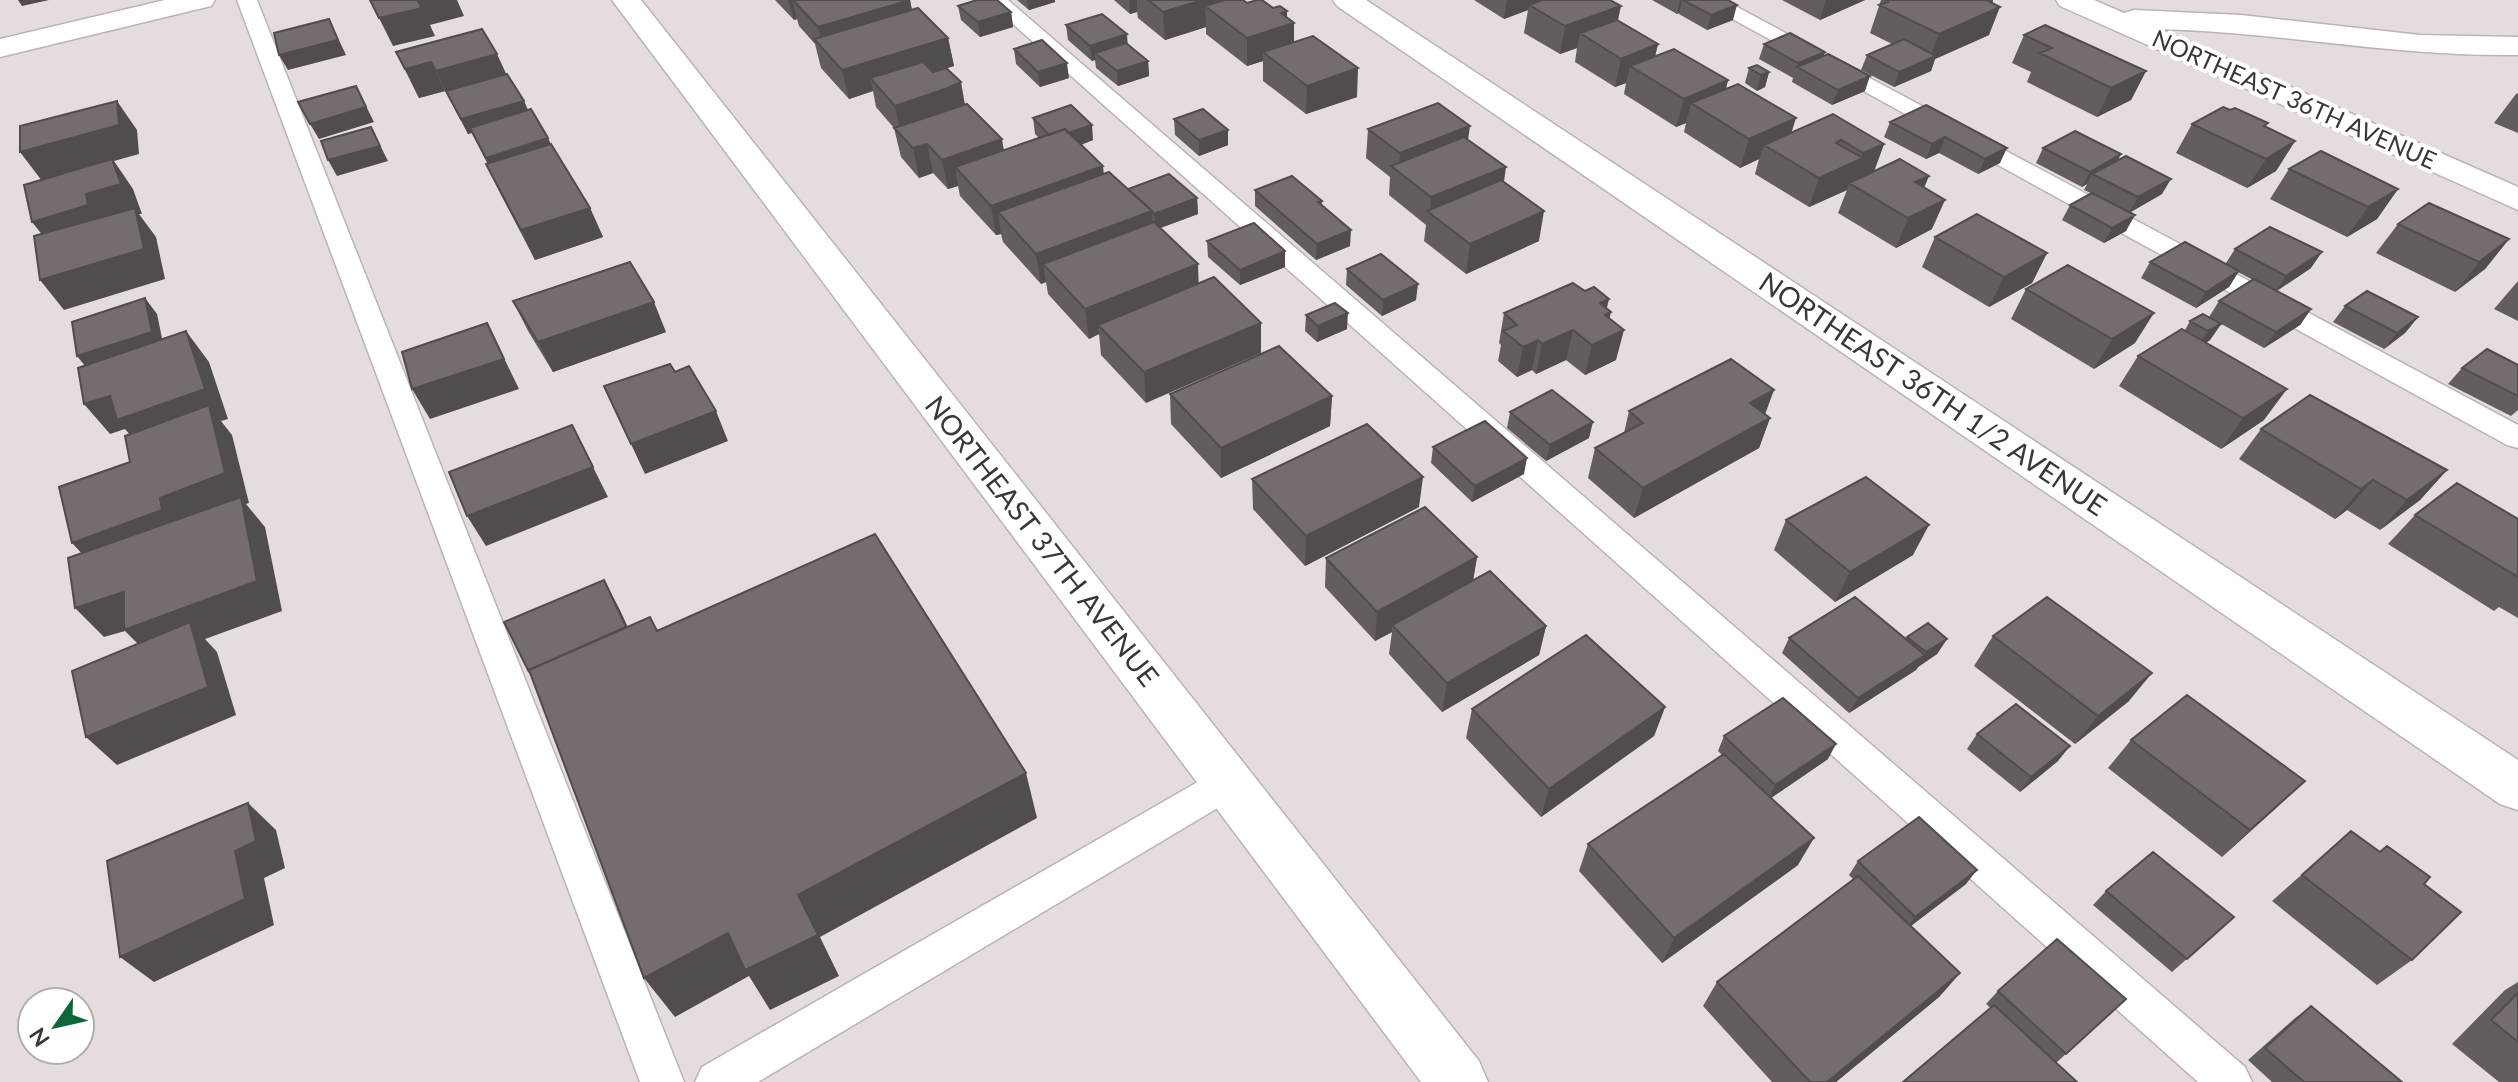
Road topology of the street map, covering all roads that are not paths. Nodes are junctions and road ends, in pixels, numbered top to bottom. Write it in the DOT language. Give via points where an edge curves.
graph roads {
  1 [pos="201,0"];
  2 [pos="247,0"];
  3 [pos="626,0"];
  4 [pos="996,0"];
  5 [pos="1347,0"];
  6 [pos="1708,0"];
  7 [pos="2070,0"];
  8 [pos="2111,18"];
  9 [pos="2518,46"];
  10 [pos="0,48"];
  11 [pos="2518,200"];
  12 [pos="2518,438"];
  13 [pos="1228,783"];
  14 [pos="2518,788"];
  15 [pos="662,1082"];
  16 [pos="717,1082"];
  17 [pos="1458,1082"];
  18 [pos="2230,1082"];
  1 -- 10 [label="street"];
  2 -- 15 [label="lane"];
  3 -- 13 [label="street, NORTHEAST 37TH AVENUE"];
  4 -- 18 [label="lane"];
  5 -- 14 [label="street, NORTHEAST 36TH 1/2 AVENUE"];
  6 -- 12 [label="lane"];
  7 -- 8 [label="street, NORTHEAST 36TH AVENUE"];
  8 -- 9 [label="street" via="2253,24 2464,48"];
  8 -- 11 [label="street, NORTHEAST 36TH AVENUE"];
  13 -- 16 [label="lane"];
  13 -- 17 [label="street, NORTHEAST 37TH AVENUE"];
}
